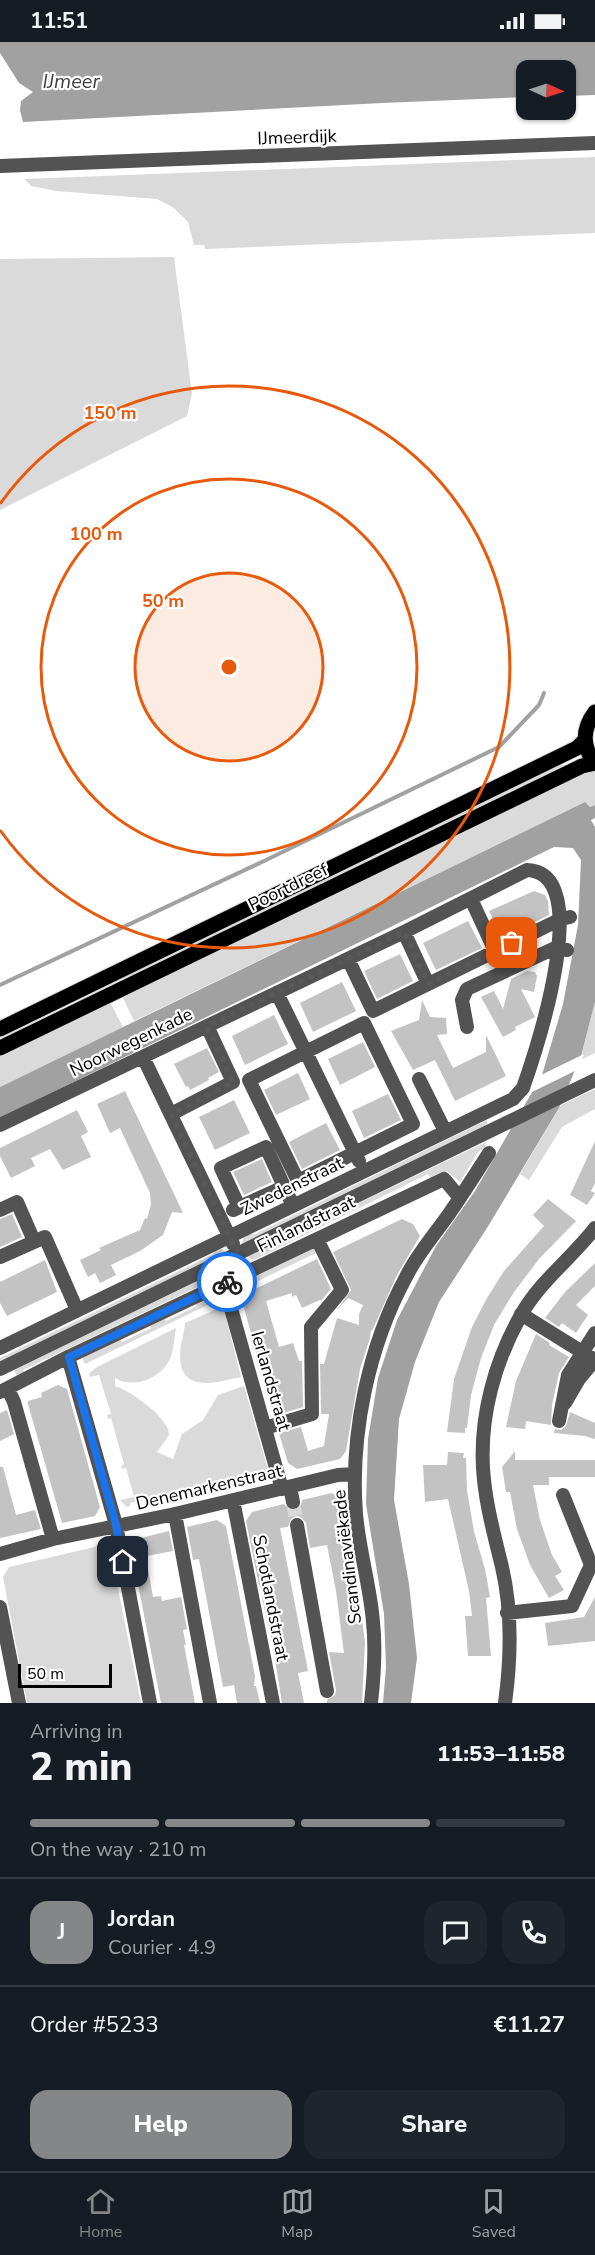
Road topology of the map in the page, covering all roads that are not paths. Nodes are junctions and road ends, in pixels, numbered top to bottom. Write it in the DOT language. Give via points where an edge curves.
graph roads {
  1 [pos="595,143"];
  2 [pos="0,166"];
  3 [pos="595,712"];
  4 [pos="584,741"];
  5 [pos="595,763"];
  6 [pos="471,899"];
  7 [pos="570,917"];
  8 [pos="404,932"];
  9 [pos="567,950"];
  10 [pos="495,951"];
  11 [pos="348,959"];
  12 [pos="428,984"];
  13 [pos="277,993"];
  14 [pos="207,1026"];
  15 [pos="467,1027"];
  16 [pos="0,1029"];
  17 [pos="0,1048"];
  18 [pos="306,1052"];
  19 [pos="143,1057"];
  20 [pos="419,1079"];
  21 [pos="590,1082"];
  22 [pos="521,1092"];
  23 [pos="171,1114"];
  24 [pos="0,1125"];
  25 [pos="445,1131"];
  26 [pos="355,1153"];
  27 [pos="489,1153"];
  28 [pos="363,1170"];
  29 [pos="284,1186"];
  30 [pos="460,1198"];
  31 [pos="293,1206"];
  32 [pos="239,1208"];
  33 [pos="0,1210"];
  34 [pos="220,1217"];
  35 [pos="595,1228"];
  36 [pos="229,1236"];
  37 [pos="317,1239"];
  38 [pos="34,1241"];
  39 [pos="238,1254"];
  40 [pos="0,1257"];
  41 [pos="246,1272"];
  42 [pos="224,1284"];
  43 [pos="77,1310"];
  44 [pos="521,1314"];
  45 [pos="595,1333"];
  46 [pos="0,1348"];
  47 [pos="582,1352"];
  48 [pos="69,1357"];
  49 [pos="595,1360"];
  50 [pos="0,1369"];
  51 [pos="4,1391"];
  52 [pos="265,1428"];
  53 [pos="356,1474"];
  54 [pos="286,1488"];
  55 [pos="564,1495"];
  56 [pos="233,1500"];
  57 [pos="293,1502"];
  58 [pos="175,1514"];
  59 [pos="116,1525"];
  60 [pos="297,1525"];
  61 [pos="53,1539"];
  62 [pos="0,1554"];
  63 [pos="0,1607"];
  64 [pos="507,1613"];
  65 [pos="327,1691"];
  66 [pos="19,1703"];
  67 [pos="150,1703"];
  68 [pos="210,1703"];
  69 [pos="273,1703"];
  70 [pos="371,1703"];
  71 [pos="505,1703"];
  1 -- 2 [label="street, IJmeerdijk"];
  3 -- 4 [label="main road" via="586,726"];
  4 -- 5 [label="main road"];
  4 -- 16 [label="main road, Poortdreef" via="577,748"];
  5 -- 17 [label="main road, Poortdreef"];
  6 -- 7 [label="street, Noorwegenkade" via="527,870 538,870 549,874 565,890"];
  6 -- 8 [label="street, Noorwegenkade"];
  6 -- 10 [label="street"];
  7 -- 9 [label="street, Noorwegenkade"];
  7 -- 10 [label="street"];
  8 -- 11 [label="street, Noorwegenkade"];
  8 -- 12 [label="street"];
  9 -- 15 [label="street" via="555,948 467,989 462,1000"];
  9 -- 22 [label="street, Noorwegenkade" via="556,994"];
  10 -- 12 [label="street"];
  11 -- 12 [label="street" via="373,1011"];
  11 -- 13 [label="street, Noorwegenkade"];
  13 -- 14 [label="street, Noorwegenkade"];
  13 -- 18 [label="street"];
  14 -- 19 [label="street, Noorwegenkade"];
  14 -- 23 [label="street" via="233,1082"];
  18 -- 26 [label="street"];
  18 -- 26 [label="street" via="249,1080 298,1181"];
  18 -- 26 [label="street" via="364,1023 413,1124"];
  19 -- 23 [label="street"];
  19 -- 24 [label="street, Noorwegenkade"];
  20 -- 25 [label="street"];
  21 -- 39 [label="street"];
  22 -- 25 [label="street, Zwedenstraat"];
  23 -- 34 [label="street"];
  25 -- 28 [label="street, Zwedenstraat"];
  26 -- 28 [label="street"];
  27 -- 30 [label="street, Scandinaviëkade"];
  28 -- 31 [label="street, Zwedenstraat"];
  29 -- 31 [label="street"];
  29 -- 32 [label="street"];
  29 -- 32 [label="street" via="266,1147 221,1168"];
  30 -- 37 [label="street, Finlandstraat" via="444,1179"];
  30 -- 53 [label="street, Scandinaviëkade" via="413,1265 387,1317 368,1378"];
  31 -- 36 [label="street, Zwedenstraat"];
  32 -- 34 [label="street"];
  33 -- 38 [label="street" via="17,1202"];
  34 -- 36 [label="street"];
  35 -- 44 [label="street" via="540,1287"];
  36 -- 39 [label="street"];
  36 -- 43 [label="street, Zwedenstraat"];
  37 -- 41 [label="street, Finlandstraat"];
  37 -- 52 [label="street" via="342,1290 311,1327 312,1414"];
  38 -- 40 [label="street"];
  38 -- 43 [label="street" via="45,1237"];
  39 -- 41 [label="street"];
  39 -- 50 [label="street"];
  41 -- 42 [label="street, Finlandstraat"];
  42 -- 48 [label="street, Finlandstraat"];
  42 -- 52 [label="street, Ierlandstraat"];
  43 -- 46 [label="street, Zwedenstraat"];
  44 -- 47 [label="street"];
  44 -- 64 [label="street" via="489,1396 483,1444 487,1500"];
  45 -- 47 [label="street"];
  47 -- 49 [label="street"];
  47 -- 49 [label="street" via="568,1375 559,1421 564,1404"];
  48 -- 51 [label="street, Finlandstraat"];
  48 -- 59 [label="street"];
  51 -- 61 [label="street" via="14,1402"];
  52 -- 54 [label="street, Ierlandstraat"];
  53 -- 54 [label="street, Denemarkenstraat"];
  53 -- 70 [label="street, Scandinaviëkade" via="356,1515 373,1621 375,1674"];
  54 -- 56 [label="street, Denemarkenstraat"];
  54 -- 57 [label="street, Ierlandstraat"];
  55 -- 64 [label="street" via="591,1565 572,1606"];
  56 -- 58 [label="street, Denemarkenstraat"];
  56 -- 69 [label="street, Schotlandstraat"];
  58 -- 59 [label="street, Denemarkenstraat"];
  58 -- 68 [label="street"];
  59 -- 61 [label="street, Denemarkenstraat"];
  59 -- 67 [label="street"];
  60 -- 65 [label="street"];
  61 -- 62 [label="street, Denemarkenstraat"];
  63 -- 66 [label="street"];
  64 -- 71 [label="street"];
}
